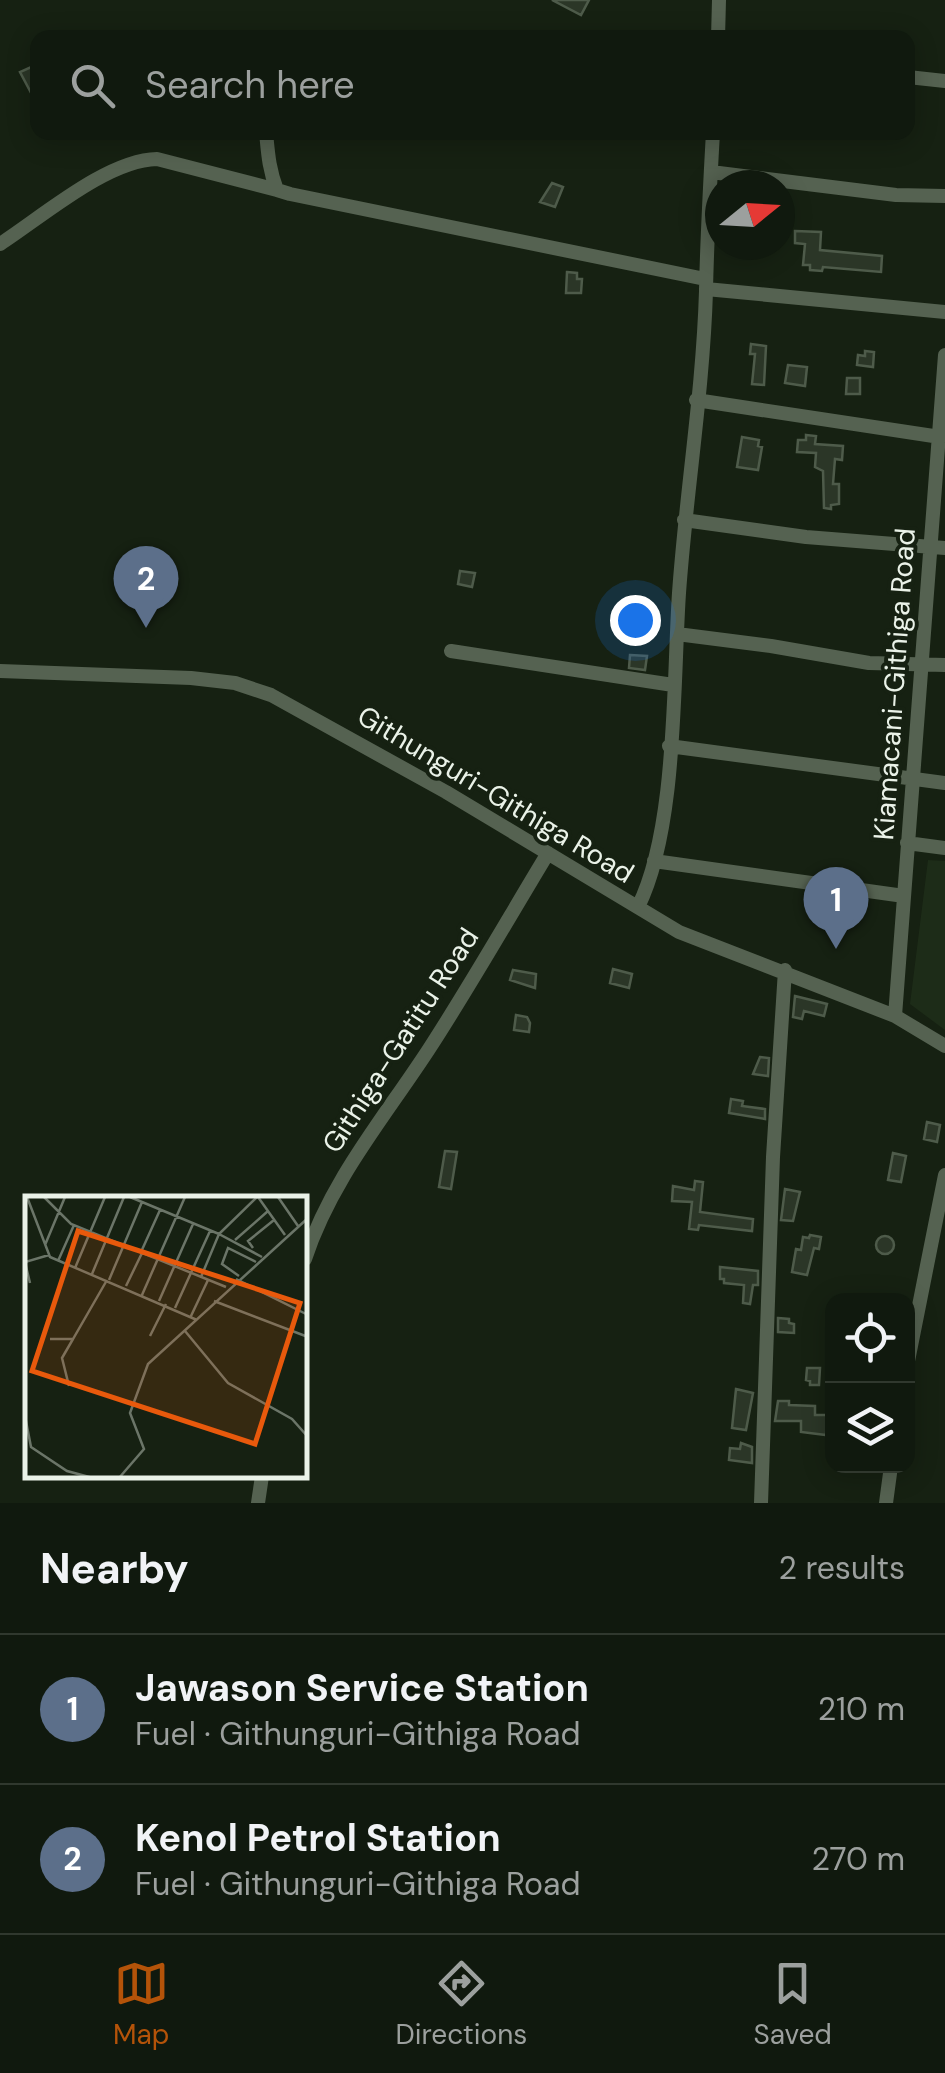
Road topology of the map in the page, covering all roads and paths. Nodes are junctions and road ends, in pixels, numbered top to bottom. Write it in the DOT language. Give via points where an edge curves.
graph roads {
  1 [pos="720,0"];
  2 [pos="718,30"];
  3 [pos="915,78"];
  4 [pos="945,81"];
  5 [pos="267,140"];
  6 [pos="713,140"];
  7 [pos="711,170"];
  8 [pos="795,182"];
  9 [pos="277,190"];
  10 [pos="945,196"];
  11 [pos="0,244"];
  12 [pos="707,260"];
  13 [pos="706,284"];
  14 [pos="945,312"];
  15 [pos="945,355"];
  16 [pos="696,400"];
  17 [pos="941,433"];
  18 [pos="684,520"];
  19 [pos="928,546"];
  20 [pos="945,548"];
  21 [pos="676,634"];
  22 [pos="451,651"];
  23 [pos="920,663"];
  24 [pos="945,665"];
  25 [pos="0,672"];
  26 [pos="673,685"];
  27 [pos="670,746"];
  28 [pos="912,780"];
  29 [pos="945,783"];
  30 [pos="907,843"];
  31 [pos="945,848"];
  32 [pos="548,853"];
  33 [pos="654,862"];
  34 [pos="904,896"];
  35 [pos="638,907"];
  36 [pos="785,970"];
  37 [pos="895,1016"];
  38 [pos="945,1046"];
  39 [pos="945,1175"];
  40 [pos="308,1250"];
  41 [pos="915,1326"];
  42 [pos="889,1473"];
  43 [pos="262,1478"];
  44 [pos="258,1503"];
  45 [pos="760,1503"];
  46 [pos="886,1503"];
  1 -- 2 [label="street"];
  3 -- 4 [label="street"];
  5 -- 9 [label="street"];
  6 -- 7 [label="street"];
  8 -- 10 [label="street"];
  9 -- 11 [label="street" via="141,160"];
  9 -- 13 [label="street"];
  12 -- 13 [label="street"];
  13 -- 14 [label="street"];
  13 -- 16 [label="street"];
  15 -- 17 [label="street, Kiamacani-Githiga Road"];
  16 -- 17 [label="street"];
  16 -- 18 [label="street"];
  17 -- 19 [label="street, Kiamacani-Githiga Road"];
  18 -- 19 [label="street"];
  18 -- 21 [label="street"];
  19 -- 20 [label="street"];
  19 -- 23 [label="street, Kiamacani-Githiga Road"];
  21 -- 23 [label="street" via="869,664"];
  21 -- 26 [label="street"];
  22 -- 26 [label="street"];
  23 -- 24 [label="street"];
  23 -- 28 [label="street, Kiamacani-Githiga Road"];
  25 -- 32 [label="street, Githunguri-Githiga Road" via="190,678 272,695"];
  26 -- 27 [label="street"];
  27 -- 28 [label="street"];
  27 -- 33 [label="street"];
  28 -- 29 [label="street"];
  28 -- 30 [label="street, Kiamacani-Githiga Road"];
  30 -- 31 [label="street"];
  30 -- 34 [label="street, Kiamacani-Githiga Road"];
  32 -- 35 [label="street, Githunguri-Githiga Road"];
  32 -- 40 [label="street, Githiga-Gatitu Road" via="429,1049 340,1178"];
  33 -- 34 [label="street"];
  33 -- 35 [label="street"];
  34 -- 37 [label="street, Kiamacani-Githiga Road"];
  35 -- 36 [label="street, Githunguri-Githiga Road" via="709,946"];
  36 -- 37 [label="street, Githunguri-Githiga Road"];
  36 -- 45 [label="street"];
  37 -- 38 [label="street, Githunguri-Githiga Road"];
  39 -- 41 [label="street"];
  42 -- 46 [label="street"];
  43 -- 44 [label="street"];
}
